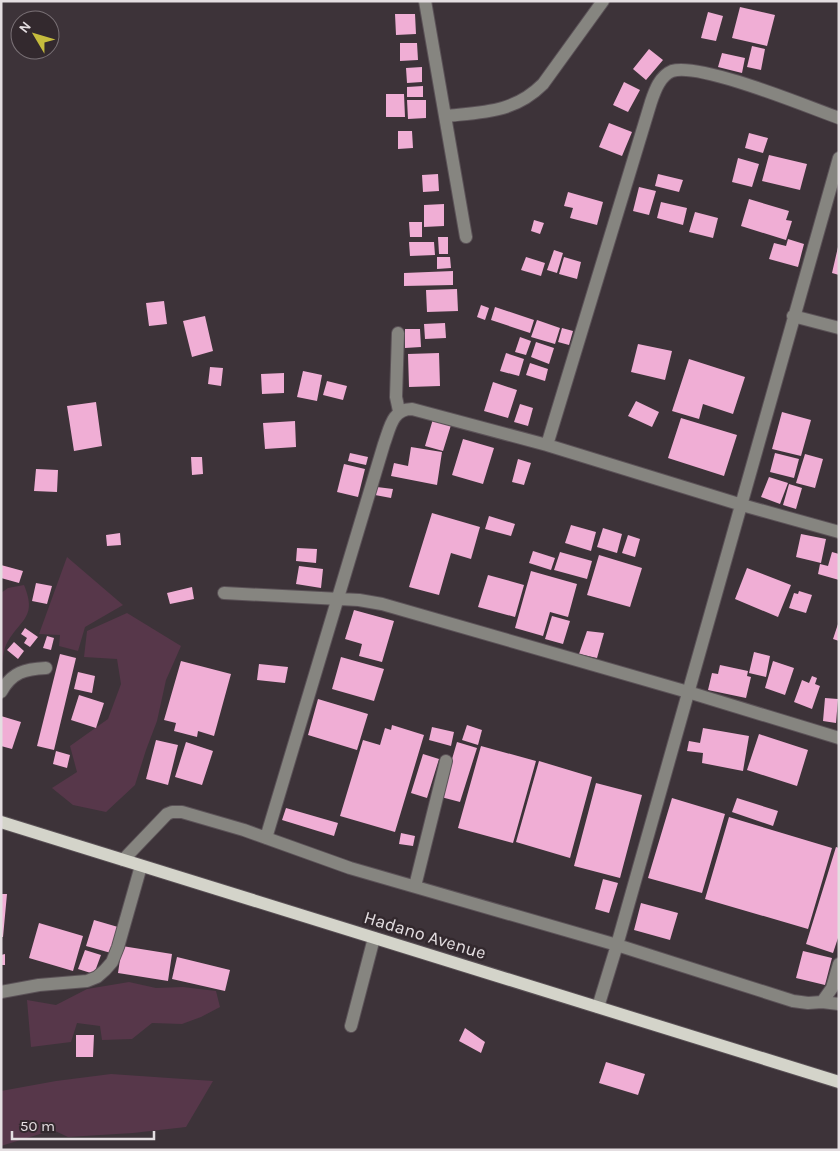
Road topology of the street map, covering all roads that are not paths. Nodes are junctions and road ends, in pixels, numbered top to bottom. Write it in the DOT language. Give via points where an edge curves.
graph roads {
  1 [pos="425,1"];
  2 [pos="597,3"];
  3 [pos="445,116"];
  4 [pos="839,118"];
  5 [pos="839,158"];
  6 [pos="466,237"];
  7 [pos="793,316"];
  8 [pos="839,328"];
  9 [pos="398,333"];
  10 [pos="399,411"];
  11 [pos="547,445"];
  12 [pos="742,505"];
  13 [pos="839,532"];
  14 [pos="224,593"];
  15 [pos="338,599"];
  16 [pos="46,668"];
  17 [pos="1,692"];
  18 [pos="688,692"];
  19 [pos="839,738"];
  20 [pos="446,761"];
  21 [pos="1,822"];
  22 [pos="266,838"];
  23 [pos="123,860"];
  24 [pos="141,866"];
  25 [pos="415,886"];
  26 [pos="374,938"];
  27 [pos="617,945"];
  28 [pos="839,964"];
  29 [pos="1,992"];
  30 [pos="822,1002"];
  31 [pos="839,1004"];
  32 [pos="598,1007"];
  33 [pos="351,1026"];
  34 [pos="839,1082"];
  1 -- 3 [label="street"];
  2 -- 3 [label="street" via="533,94 498,110"];
  3 -- 6 [label="street"];
  4 -- 11 [label="street" via="711,74 685,70 664,76 651,102"];
  5 -- 7 [label="street"];
  7 -- 8 [label="street"];
  7 -- 12 [label="street"];
  9 -- 10 [label="street" via="396,397"];
  10 -- 11 [label="street" via="412,409"];
  10 -- 15 [label="street" via="384,444"];
  11 -- 12 [label="street"];
  12 -- 13 [label="street"];
  12 -- 18 [label="street"];
  14 -- 15 [label="street"];
  15 -- 18 [label="street" via="382,604"];
  15 -- 22 [label="street"];
  16 -- 17 [label="street" via="19,672"];
  18 -- 19 [label="street"];
  18 -- 27 [label="street"];
  20 -- 25 [label="street"];
  21 -- 23 [label="main road, Hadano Avenue"];
  22 -- 23 [label="street" via="182,812 172,812 162,818"];
  22 -- 25 [label="street" via="350,868"];
  23 -- 24 [label="main road, Hadano Avenue"];
  24 -- 26 [label="main road, Hadano Avenue"];
  24 -- 29 [label="street" via="118,947 105,970 87,981"];
  25 -- 27 [label="street"];
  26 -- 32 [label="main road, Hadano Avenue"];
  26 -- 33 [label="street"];
  27 -- 30 [label="street" via="793,1001"];
  27 -- 32 [label="street"];
  28 -- 30 [label="street" via="832,988"];
  30 -- 31 [label="street"];
  32 -- 34 [label="main road, Hadano Avenue"];
}
